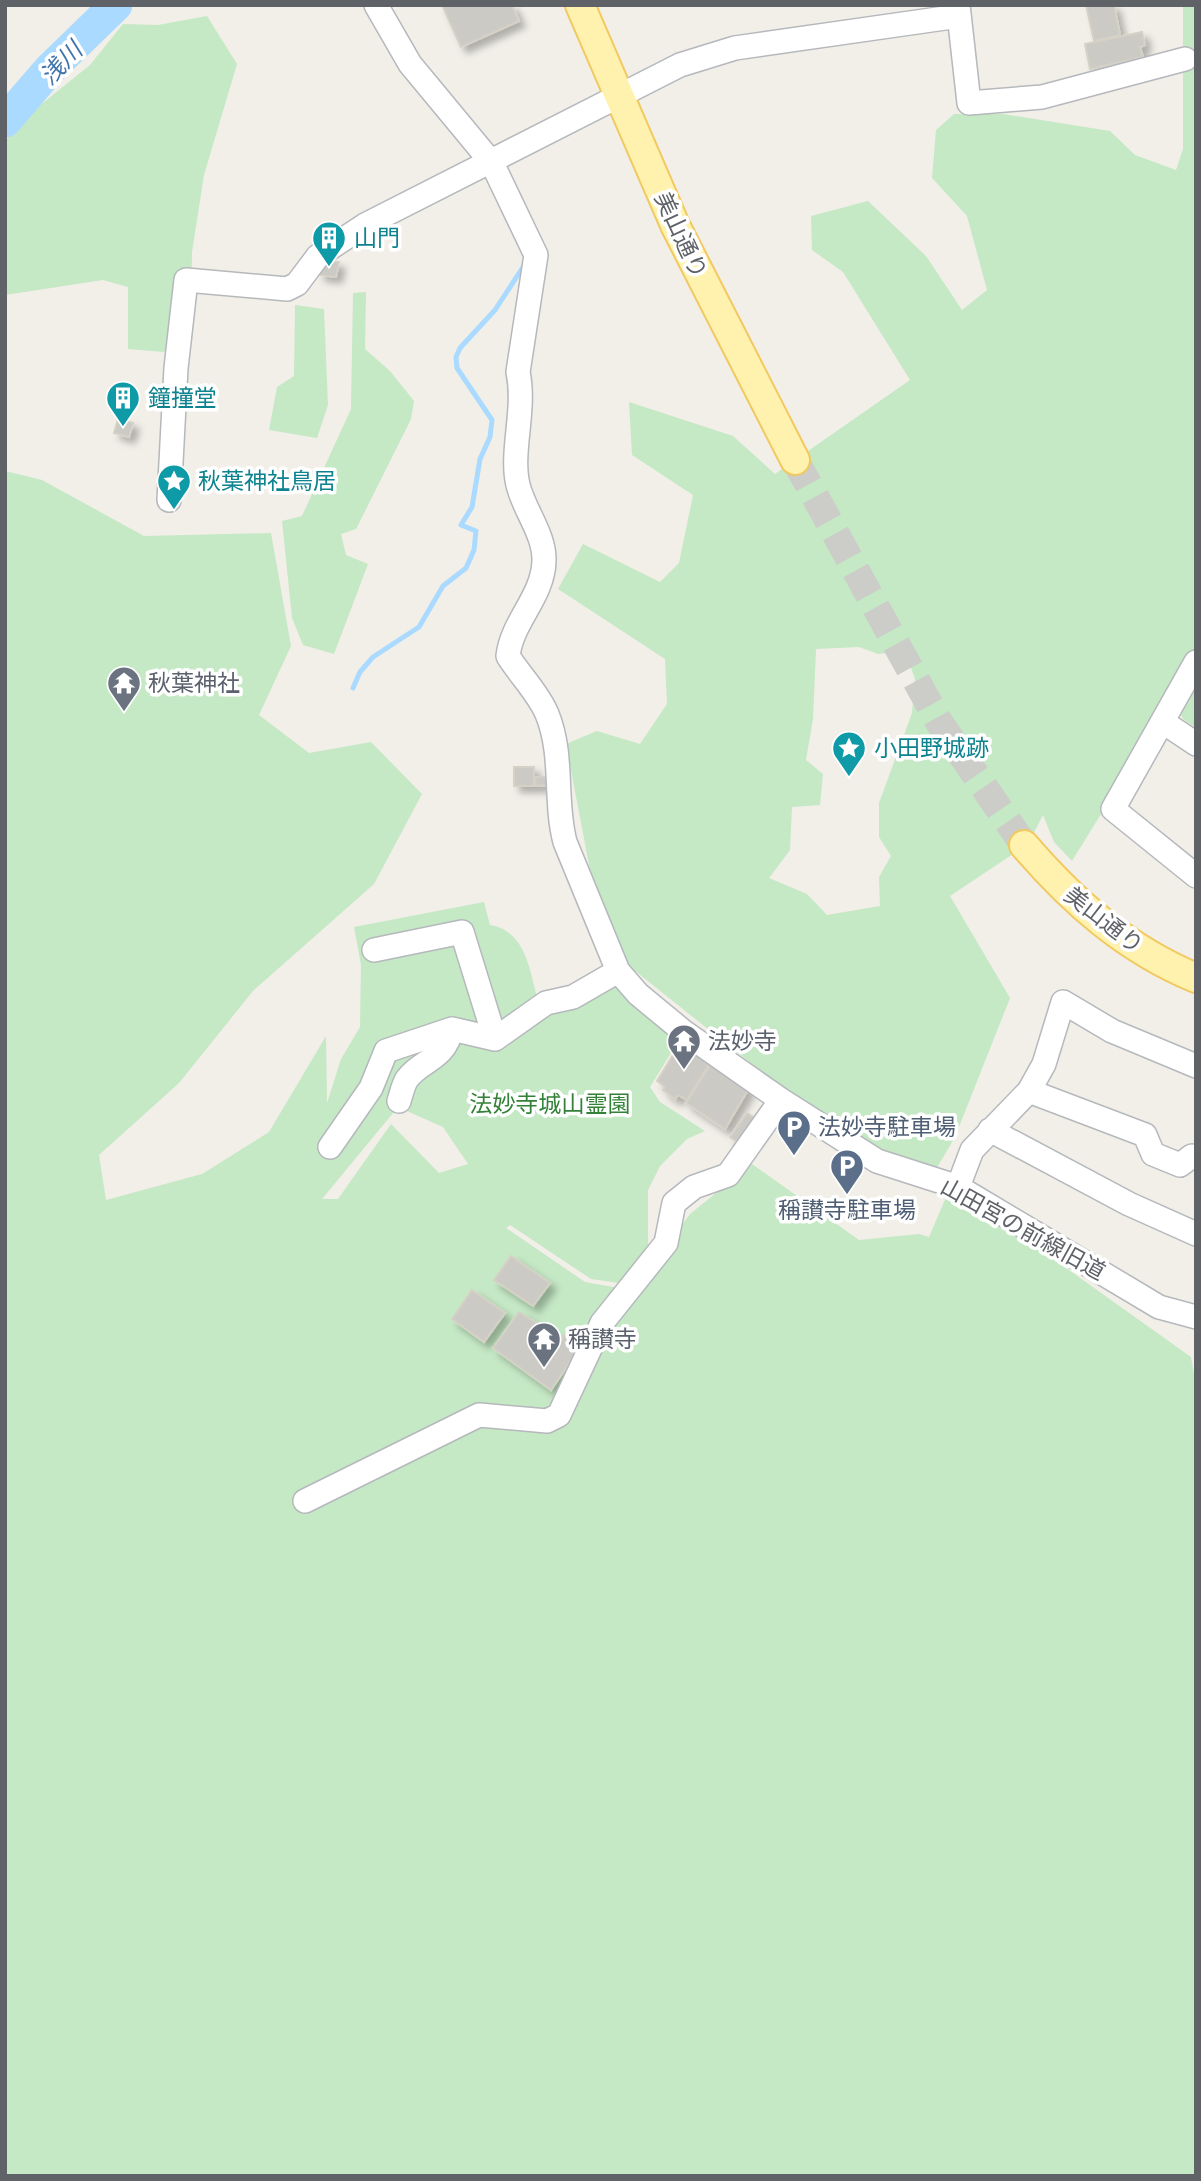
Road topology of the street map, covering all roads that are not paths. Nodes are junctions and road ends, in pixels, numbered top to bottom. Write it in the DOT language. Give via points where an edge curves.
graph roads {
  1 [pos="376,5"];
  2 [pos="580,5"];
  3 [pos="959,11"];
  4 [pos="1185,59"];
  5 [pos="619,97"];
  6 [pos="486,166"];
  7 [pos="795,460"];
  8 [pos="169,499"];
  9 [pos="1196,662"];
  10 [pos="1163,722"];
  11 [pos="1196,744"];
  12 [pos="1024,845"];
  13 [pos="1196,876"];
  14 [pos="374,950"];
  15 [pos="618,971"];
  16 [pos="1196,978"];
  17 [pos="452,1029"];
  18 [pos="495,1040"];
  19 [pos="1196,1066"];
  20 [pos="1029,1091"];
  21 [pos="781,1100"];
  22 [pos="399,1101"];
  23 [pos="990,1130"];
  24 [pos="330,1147"];
  25 [pos="1196,1157"];
  26 [pos="958,1187"];
  27 [pos="1196,1234"];
  28 [pos="1196,1317"];
  29 [pos="305,1501"];
  1 -- 6 [label="street, 山田宮の前線旧道" via="410,64"];
  2 -- 5 [label="main road, 美山通り"];
  3 -- 4 [label="street" via="969,103 1042,97"];
  3 -- 5 [label="street" via="735,48 680,65"];
  5 -- 6 [label="street"];
  5 -- 7 [label="main road, 美山通り" via="687,249"];
  6 -- 8 [label="street" via="333,244 297,285 288,289 186,280"];
  6 -- 15 [label="street, 山田宮の前線旧道" via="536,255 518,372 522,391 517,483 544,560 540,585 515,628 508,656 548,715 560,774 565,842"];
  9 -- 10 [label="street"];
  10 -- 11 [label="street"];
  10 -- 13 [label="street" via="1113,809"];
  12 -- 16 [label="main road, 美山通り" via="1096,919 1137,948"];
  14 -- 18 [label="street" via="462,932"];
  15 -- 18 [label="street" via="573,998 546,1003"];
  15 -- 21 [label="street, 山田宮の前線旧道" via="684,1032"];
  17 -- 18 [label="street"];
  17 -- 22 [label="street" via="449,1042 431,1062 406,1080"];
  17 -- 24 [label="street" via="386,1052 371,1088"];
  19 -- 20 [label="street" via="1112,1031 1063,1002 1044,1064"];
  20 -- 23 [label="street"];
  20 -- 25 [label="street" via="1145,1135 1153,1154 1180,1165"];
  21 -- 26 [label="street, 山田宮の前線旧道" via="877,1161"];
  21 -- 29 [label="street" via="728,1175 694,1187 674,1203 666,1243 602,1324 559,1415 547,1421 479,1415"];
  23 -- 26 [label="street" via="972,1150"];
  23 -- 27 [label="street"];
  26 -- 28 [label="street, 山田宮の前線旧道" via="1160,1307"];
}
